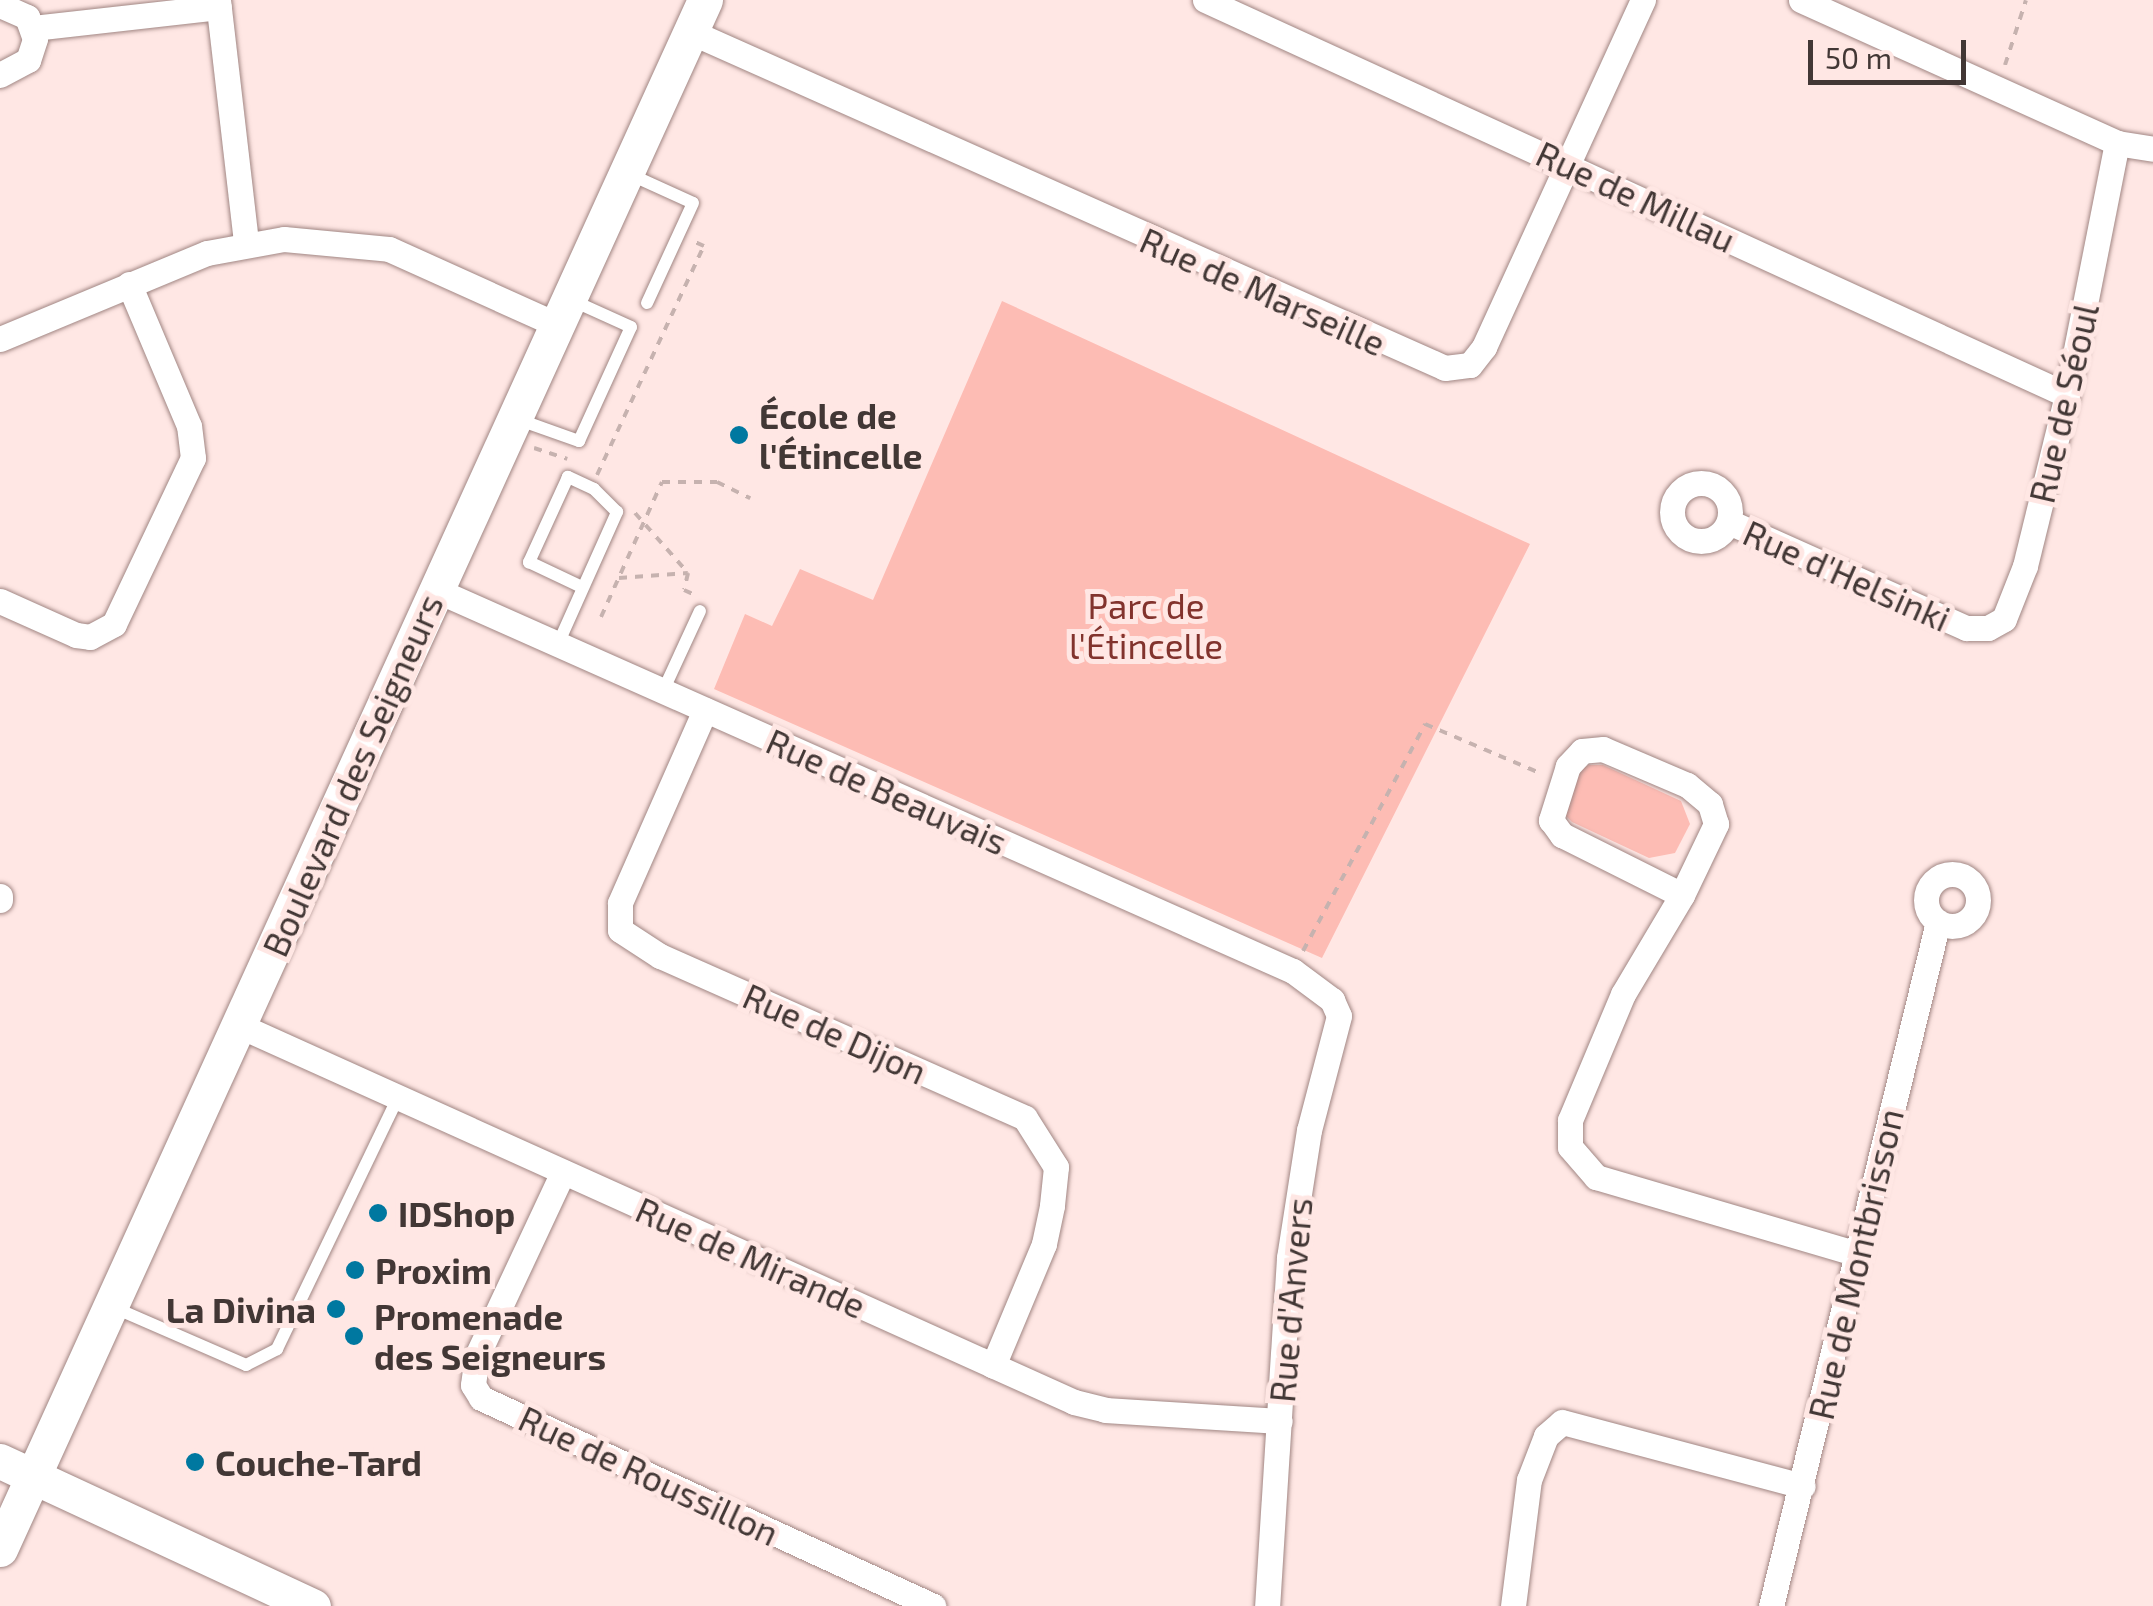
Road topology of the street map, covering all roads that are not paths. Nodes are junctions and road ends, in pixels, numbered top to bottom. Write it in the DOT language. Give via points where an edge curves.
graph roads {
  1 [pos="1204,0"];
  2 [pos="1642,0"];
  3 [pos="1800,0"];
  4 [pos="218,3"];
  5 [pos="0,5"];
  6 [pos="698,16"];
  7 [pos="32,28"];
  8 [pos="0,74"];
  9 [pos="2117,143"];
  10 [pos="2153,149"];
  11 [pos="1568,165"];
  12 [pos="626,173"];
  13 [pos="246,242"];
  14 [pos="129,284"];
  15 [pos="646,303"];
  16 [pos="563,312"];
  17 [pos="0,339"];
  18 [pos="2067,395"];
  19 [pos="515,418"];
  20 [pos="1729,522"];
  21 [pos="582,587"];
  22 [pos="436,590"];
  23 [pos="0,601"];
  24 [pos="701,605"];
  25 [pos="1966,628"];
  26 [pos="558,644"];
  27 [pos="662,691"];
  28 [pos="705,710"];
  29 [pos="1682,895"];
  30 [pos="1938,922"];
  31 [pos="1332,1000"];
  32 [pos="238,1026"];
  33 [pos="398,1098"];
  34 [pos="562,1172"];
  35 [pos="1855,1253"];
  36 [pos="110,1306"];
  37 [pos="992,1366"];
  38 [pos="1280,1421"];
  39 [pos="0,1461"];
  40 [pos="33,1476"];
  41 [pos="1803,1486"];
  42 [pos="0,1549"];
  43 [pos="265,1596"];
  44 [pos="313,1606"];
  45 [pos="933,1606"];
  46 [pos="1267,1606"];
  47 [pos="1512,1606"];
  48 [pos="1771,1606"];
  1 -- 11 [label="street, Rue de Millau"];
  2 -- 11 [label="street, Rue de Marseille"];
  3 -- 9 [label="street"];
  4 -- 7 [label="street"];
  4 -- 13 [label="street"];
  5 -- 7 [label="street" via="18,9"];
  6 -- 11 [label="street, Rue de Marseille" via="1445,368 1470,365 1484,346"];
  6 -- 12 [label="street, Boulevard des Seigneurs"];
  7 -- 8 [label="street" via="28,60"];
  9 -- 10 [label="street"];
  9 -- 18 [label="street, Rue de Séoul"];
  11 -- 18 [label="street, Rue de Millau"];
  12 -- 15 [label="lane" via="693,203"];
  12 -- 16 [label="street, Boulevard des Seigneurs"];
  13 -- 14 [label="street"];
  13 -- 16 [label="street" via="354,242"];
  14 -- 17 [label="street"];
  14 -- 23 [label="street" via="188,426 194,458 114,624 90,637 76,635"];
  16 -- 19 [label="street, Boulevard des Seigneurs"];
  16 -- 19 [label="lane" via="631,326 582,436 569,442"];
  18 -- 25 [label="street, Rue de Séoul" via="2016,597 2004,619"];
  19 -- 22 [label="street, Boulevard des Seigneurs"];
  20 -- 25 [label="street, Rue d'Helsinki"];
  21 -- 21 [label="lane" via="616,512 594,489 568,477 530,562"];
  21 -- 26 [label="lane"];
  22 -- 26 [label="street, Rue de Beauvais"];
  22 -- 32 [label="street, Boulevard des Seigneurs"];
  24 -- 27 [label="lane"];
  26 -- 27 [label="street, Rue de Beauvais"];
  27 -- 28 [label="street, Rue de Beauvais"];
  28 -- 31 [label="street, Rue de Beauvais" via="1292,971"];
  28 -- 37 [label="street, Rue de Dijon" via="620,903 620,930 660,956 1025,1118 1056,1168 1052,1206 1044,1244"];
  29 -- 29 [label="street" via="1562,835 1551,820 1560,782 1582,751 1603,749 1687,785 1710,804 1716,824"];
  29 -- 35 [label="street" via="1623,994 1570,1120 1570,1147 1596,1177"];
  30 -- 35 [label="street, Rue de Montbrisson"];
  31 -- 38 [label="street, Rue d'Anvers" via="1339,1016 1309,1130 1289,1258"];
  32 -- 33 [label="street, Rue de Mirande"];
  32 -- 36 [label="street, Boulevard des Seigneurs"];
  33 -- 34 [label="street, Rue de Mirande"];
  33 -- 36 [label="lane" via="277,1349 246,1366"];
  34 -- 37 [label="street, Rue de Mirande"];
  34 -- 45 [label="street, Rue de Roussillon" via="477,1356 473,1385 482,1398"];
  35 -- 41 [label="street, Rue de Montbrisson"];
  36 -- 40 [label="street, Boulevard des Seigneurs"];
  37 -- 38 [label="street, Rue de Mirande" via="1105,1410"];
  38 -- 46 [label="street, Rue d'Anvers"];
  39 -- 40 [label="street"];
  40 -- 42 [label="street, Boulevard des Seigneurs"];
  40 -- 43 [label="street"];
  41 -- 47 [label="street" via="1562,1422 1546,1436 1529,1480"];
  41 -- 48 [label="street, Rue de Montbrisson"];
  43 -- 44 [label="street"];
}
